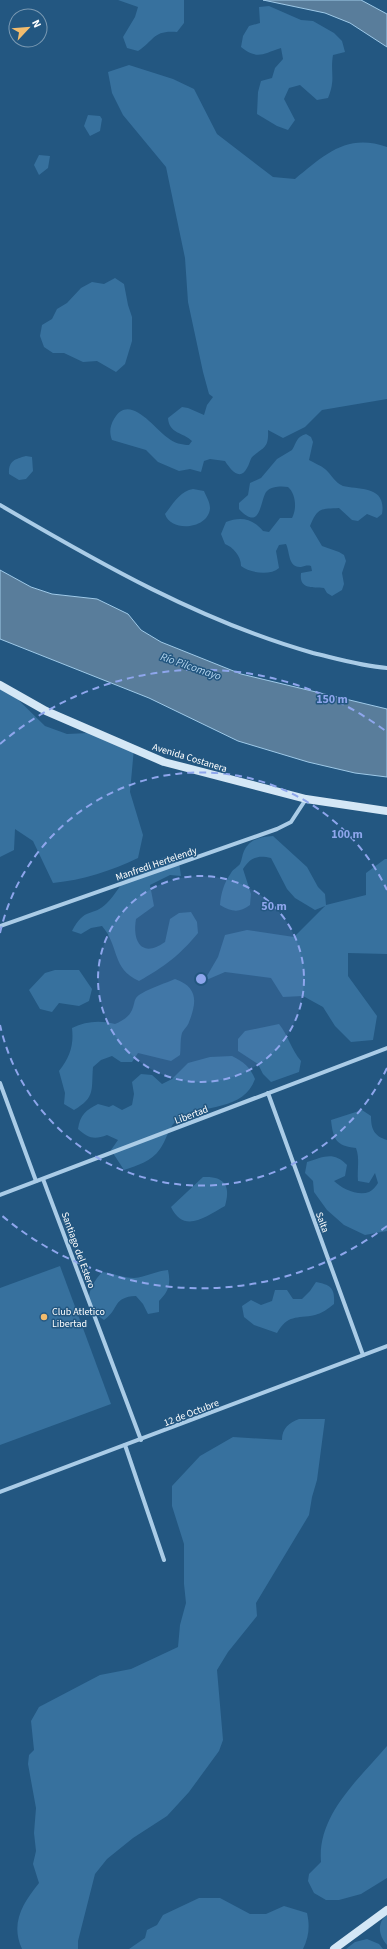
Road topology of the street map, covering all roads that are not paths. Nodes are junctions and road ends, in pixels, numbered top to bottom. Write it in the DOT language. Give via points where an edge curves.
graph roads {
  1 [pos="0,505"];
  2 [pos="387,668"];
  3 [pos="0,685"];
  4 [pos="306,800"];
  5 [pos="387,811"];
  6 [pos="0,926"];
  7 [pos="387,1048"];
  8 [pos="0,1083"];
  9 [pos="268,1093"];
  10 [pos="43,1179"];
  11 [pos="36,1181"];
  12 [pos="0,1195"];
  13 [pos="387,1346"];
  14 [pos="363,1356"];
  15 [pos="140,1440"];
  16 [pos="125,1446"];
  17 [pos="0,1492"];
  18 [pos="164,1560"];
  19 [pos="387,1910"];
  20 [pos="334,1949"];
  1 -- 2 [label="street" via="193,610 275,642 362,666"];
  3 -- 4 [label="street, Avenida Costanera" via="46,711 164,762"];
  4 -- 5 [label="street, Avenida Costanera"];
  4 -- 6 [label="street, Manfredi Hertelendy" via="291,822 277,829"];
  7 -- 9 [label="street, Libertad"];
  8 -- 11 [label="street"];
  9 -- 10 [label="street, Libertad"];
  9 -- 14 [label="street, Salta"];
  10 -- 11 [label="street, Libertad"];
  10 -- 15 [label="street, Santiago del Estero"];
  11 -- 12 [label="street, Libertad"];
  13 -- 14 [label="street, 12 de Octubre"];
  14 -- 15 [label="street, 12 de Octubre"];
  15 -- 16 [label="street, 12 de Octubre"];
  16 -- 17 [label="street, 12 de Octubre"];
  16 -- 18 [label="street"];
  19 -- 20 [label="street"];
}
